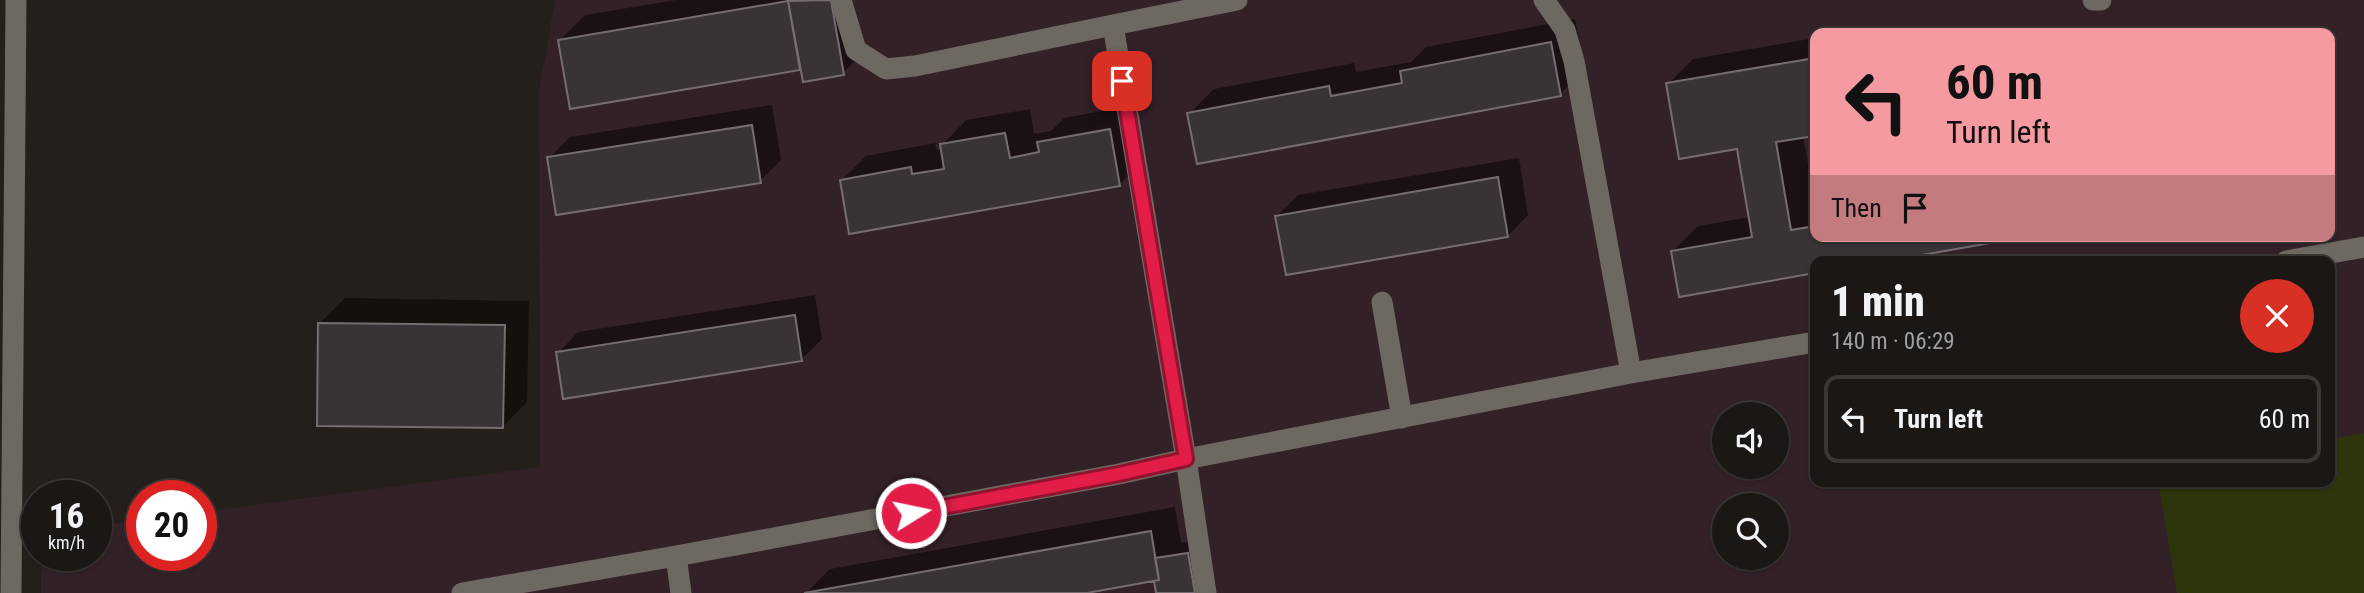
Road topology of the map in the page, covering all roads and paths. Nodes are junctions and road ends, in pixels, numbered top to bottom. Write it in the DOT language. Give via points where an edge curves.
graph roads {
  1 [pos="16,0"];
  2 [pos="841,0"];
  3 [pos="1237,0"];
  4 [pos="1544,0"];
  5 [pos="2093,0"];
  6 [pos="2101,0"];
  7 [pos="1113,25"];
  8 [pos="2364,247"];
  9 [pos="2314,256"];
  10 [pos="1382,302"];
  11 [pos="1810,343"];
  12 [pos="1631,373"];
  13 [pos="1402,418"];
  14 [pos="1186,459"];
  15 [pos="676,556"];
  16 [pos="11,593"];
  17 [pos="462,593"];
  18 [pos="681,593"];
  19 [pos="1206,593"];
  1 -- 16 [label="street"];
  2 -- 7 [label="street" via="856,50 886,69"];
  3 -- 7 [label="street"];
  4 -- 12 [label="street" via="1565,30 1573,61"];
  5 -- 6 [label="street"];
  7 -- 14 [label="street"];
  8 -- 9 [label="street"];
  10 -- 13 [label="street"];
  11 -- 12 [label="street"];
  12 -- 13 [label="street"];
  13 -- 14 [label="street"];
  14 -- 15 [label="street"];
  14 -- 19 [label="street"];
  15 -- 17 [label="street"];
  15 -- 18 [label="street"];
}
